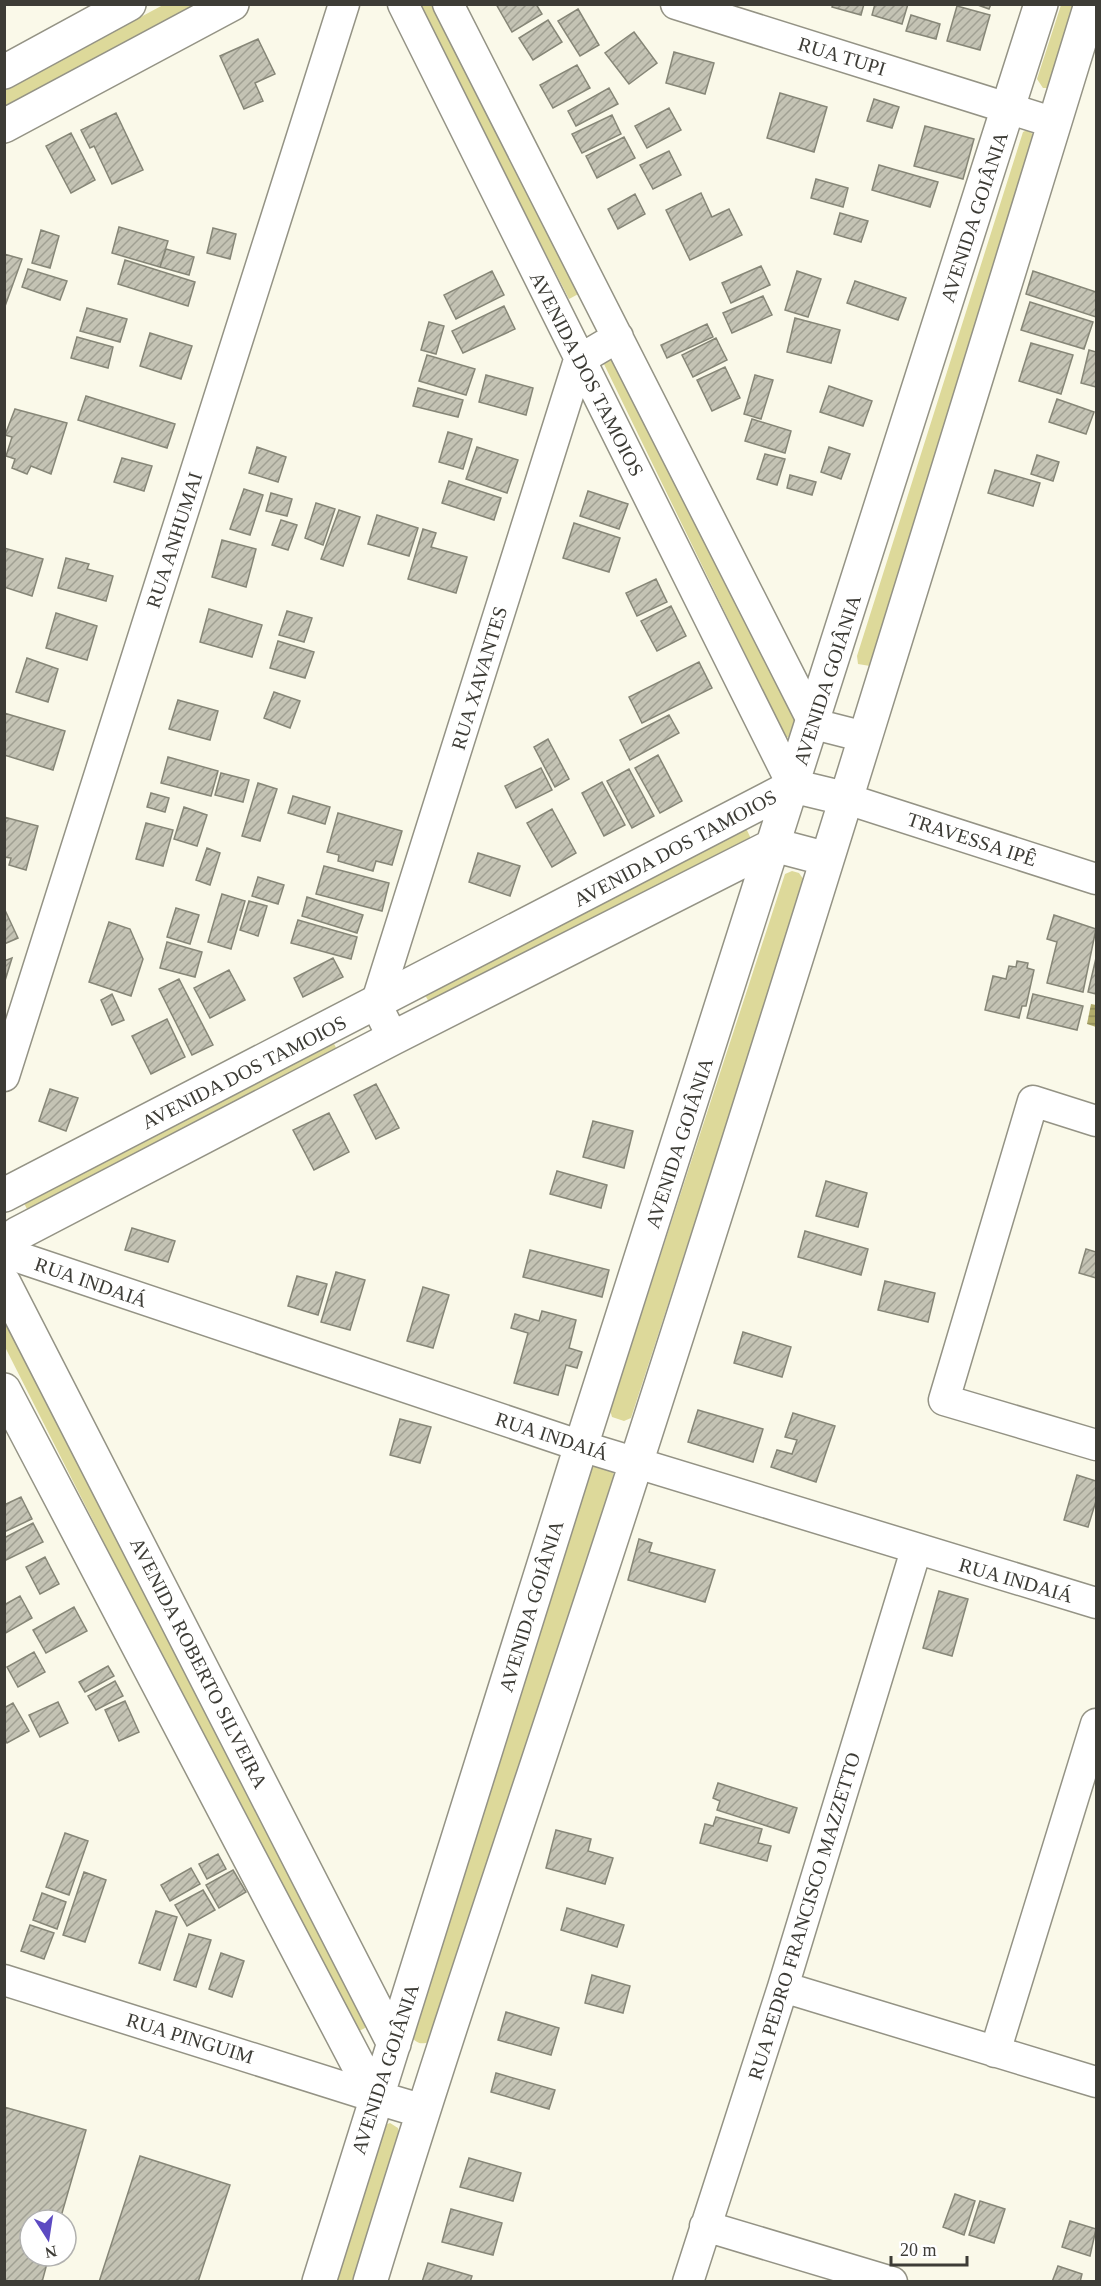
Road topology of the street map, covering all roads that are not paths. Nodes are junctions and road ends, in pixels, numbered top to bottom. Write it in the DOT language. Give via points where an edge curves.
graph roads {
  1 [pos="129,4"];
  2 [pos="231,4"];
  3 [pos="344,4"];
  4 [pos="403,4"];
  5 [pos="448,4"];
  6 [pos="1041,4"];
  7 [pos="1091,4"];
  8 [pos="689,6"];
  9 [pos="4,72"];
  10 [pos="1009,108"];
  11 [pos="1055,123"];
  12 [pos="4,126"];
  13 [pos="618,337"];
  14 [pos="579,360"];
  15 [pos="814,724"];
  16 [pos="865,737"];
  17 [pos="793,786"];
  18 [pos="847,799"];
  19 [pos="774,845"];
  20 [pos="828,859"];
  21 [pos="1096,879"];
  22 [pos="376,1004"];
  23 [pos="393,1038"];
  24 [pos="4,1076"];
  25 [pos="1096,1121"];
  26 [pos="4,1195"];
  27 [pos="8,1248"];
  28 [pos="4,1390"];
  29 [pos="1096,1445"];
  30 [pos="581,1446"];
  31 [pos="636,1462"];
  32 [pos="916,1551"];
  33 [pos="1096,1603"];
  34 [pos="1096,1725"];
  35 [pos="4,1980"];
  36 [pos="783,1987"];
  37 [pos="393,2044"];
  38 [pos="995,2052"];
  39 [pos="439,2060"];
  40 [pos="1096,2082"];
  41 [pos="375,2097"];
  42 [pos="422,2111"];
  43 [pos="705,2226"];
  44 [pos="319,2282"];
  45 [pos="370,2282"];
  46 [pos="688,2282"];
  47 [pos="892,2282"];
  1 -- 9 [label="street"];
  2 -- 12 [label="street"];
  3 -- 24 [label="street, RUA ANHUMAI"];
  4 -- 14 [label="street, AVENIDA DOS TAMOIOS"];
  5 -- 13 [label="street"];
  6 -- 10 [label="street, AVENIDA GOIÂNIA"];
  7 -- 11 [label="street"];
  8 -- 10 [label="street, RUA TUPI"];
  10 -- 11 [label="street, RUA TUPI"];
  10 -- 15 [label="street, AVENIDA GOIÂNIA"];
  11 -- 16 [label="street"];
  13 -- 14 [label="street"];
  13 -- 15 [label="street"];
  14 -- 17 [label="street, AVENIDA DOS TAMOIOS"];
  14 -- 22 [label="street, RUA XAVANTES"];
  15 -- 16 [label="street"];
  15 -- 17 [label="street, AVENIDA GOIÂNIA"];
  16 -- 18 [label="street"];
  17 -- 18 [label="street"];
  17 -- 19 [label="street, AVENIDA GOIÂNIA"];
  17 -- 22 [label="street, AVENIDA DOS TAMOIOS"];
  18 -- 20 [label="street"];
  18 -- 21 [label="street, TRAVESSA IPÊ"];
  19 -- 20 [label="street"];
  19 -- 23 [label="street, AVENIDA DOS TAMOIOS"];
  19 -- 30 [label="street, AVENIDA GOIÂNIA"];
  20 -- 31 [label="street"];
  22 -- 23 [label="street"];
  22 -- 26 [label="street, AVENIDA DOS TAMOIOS"];
  23 -- 27 [label="street, AVENIDA DOS TAMOIOS"];
  25 -- 29 [label="street" via="1033,1101 944,1400"];
  27 -- 30 [label="street, RUA INDAIÁ"];
  27 -- 37 [label="street, AVENIDA ROBERTO SILVEIRA"];
  28 -- 41 [label="street"];
  30 -- 31 [label="street, RUA INDAIÁ"];
  30 -- 37 [label="street, AVENIDA GOIÂNIA"];
  31 -- 32 [label="street, RUA INDAIÁ"];
  31 -- 39 [label="street"];
  32 -- 33 [label="street, RUA INDAIÁ"];
  32 -- 36 [label="street, RUA PEDRO FRANCISCO MAZZETTO"];
  34 -- 38 [label="street"];
  35 -- 41 [label="street, RUA PINGUIM"];
  36 -- 38 [label="street"];
  36 -- 43 [label="street, RUA PEDRO FRANCISCO MAZZETTO"];
  37 -- 39 [label="street"];
  37 -- 41 [label="street, AVENIDA GOIÂNIA"];
  38 -- 40 [label="street"];
  39 -- 42 [label="street"];
  41 -- 42 [label="street"];
  41 -- 44 [label="street, AVENIDA GOIÂNIA"];
  42 -- 45 [label="street"];
  43 -- 46 [label="street, RUA PEDRO FRANCISCO MAZZETTO"];
  43 -- 47 [label="street"];
}
